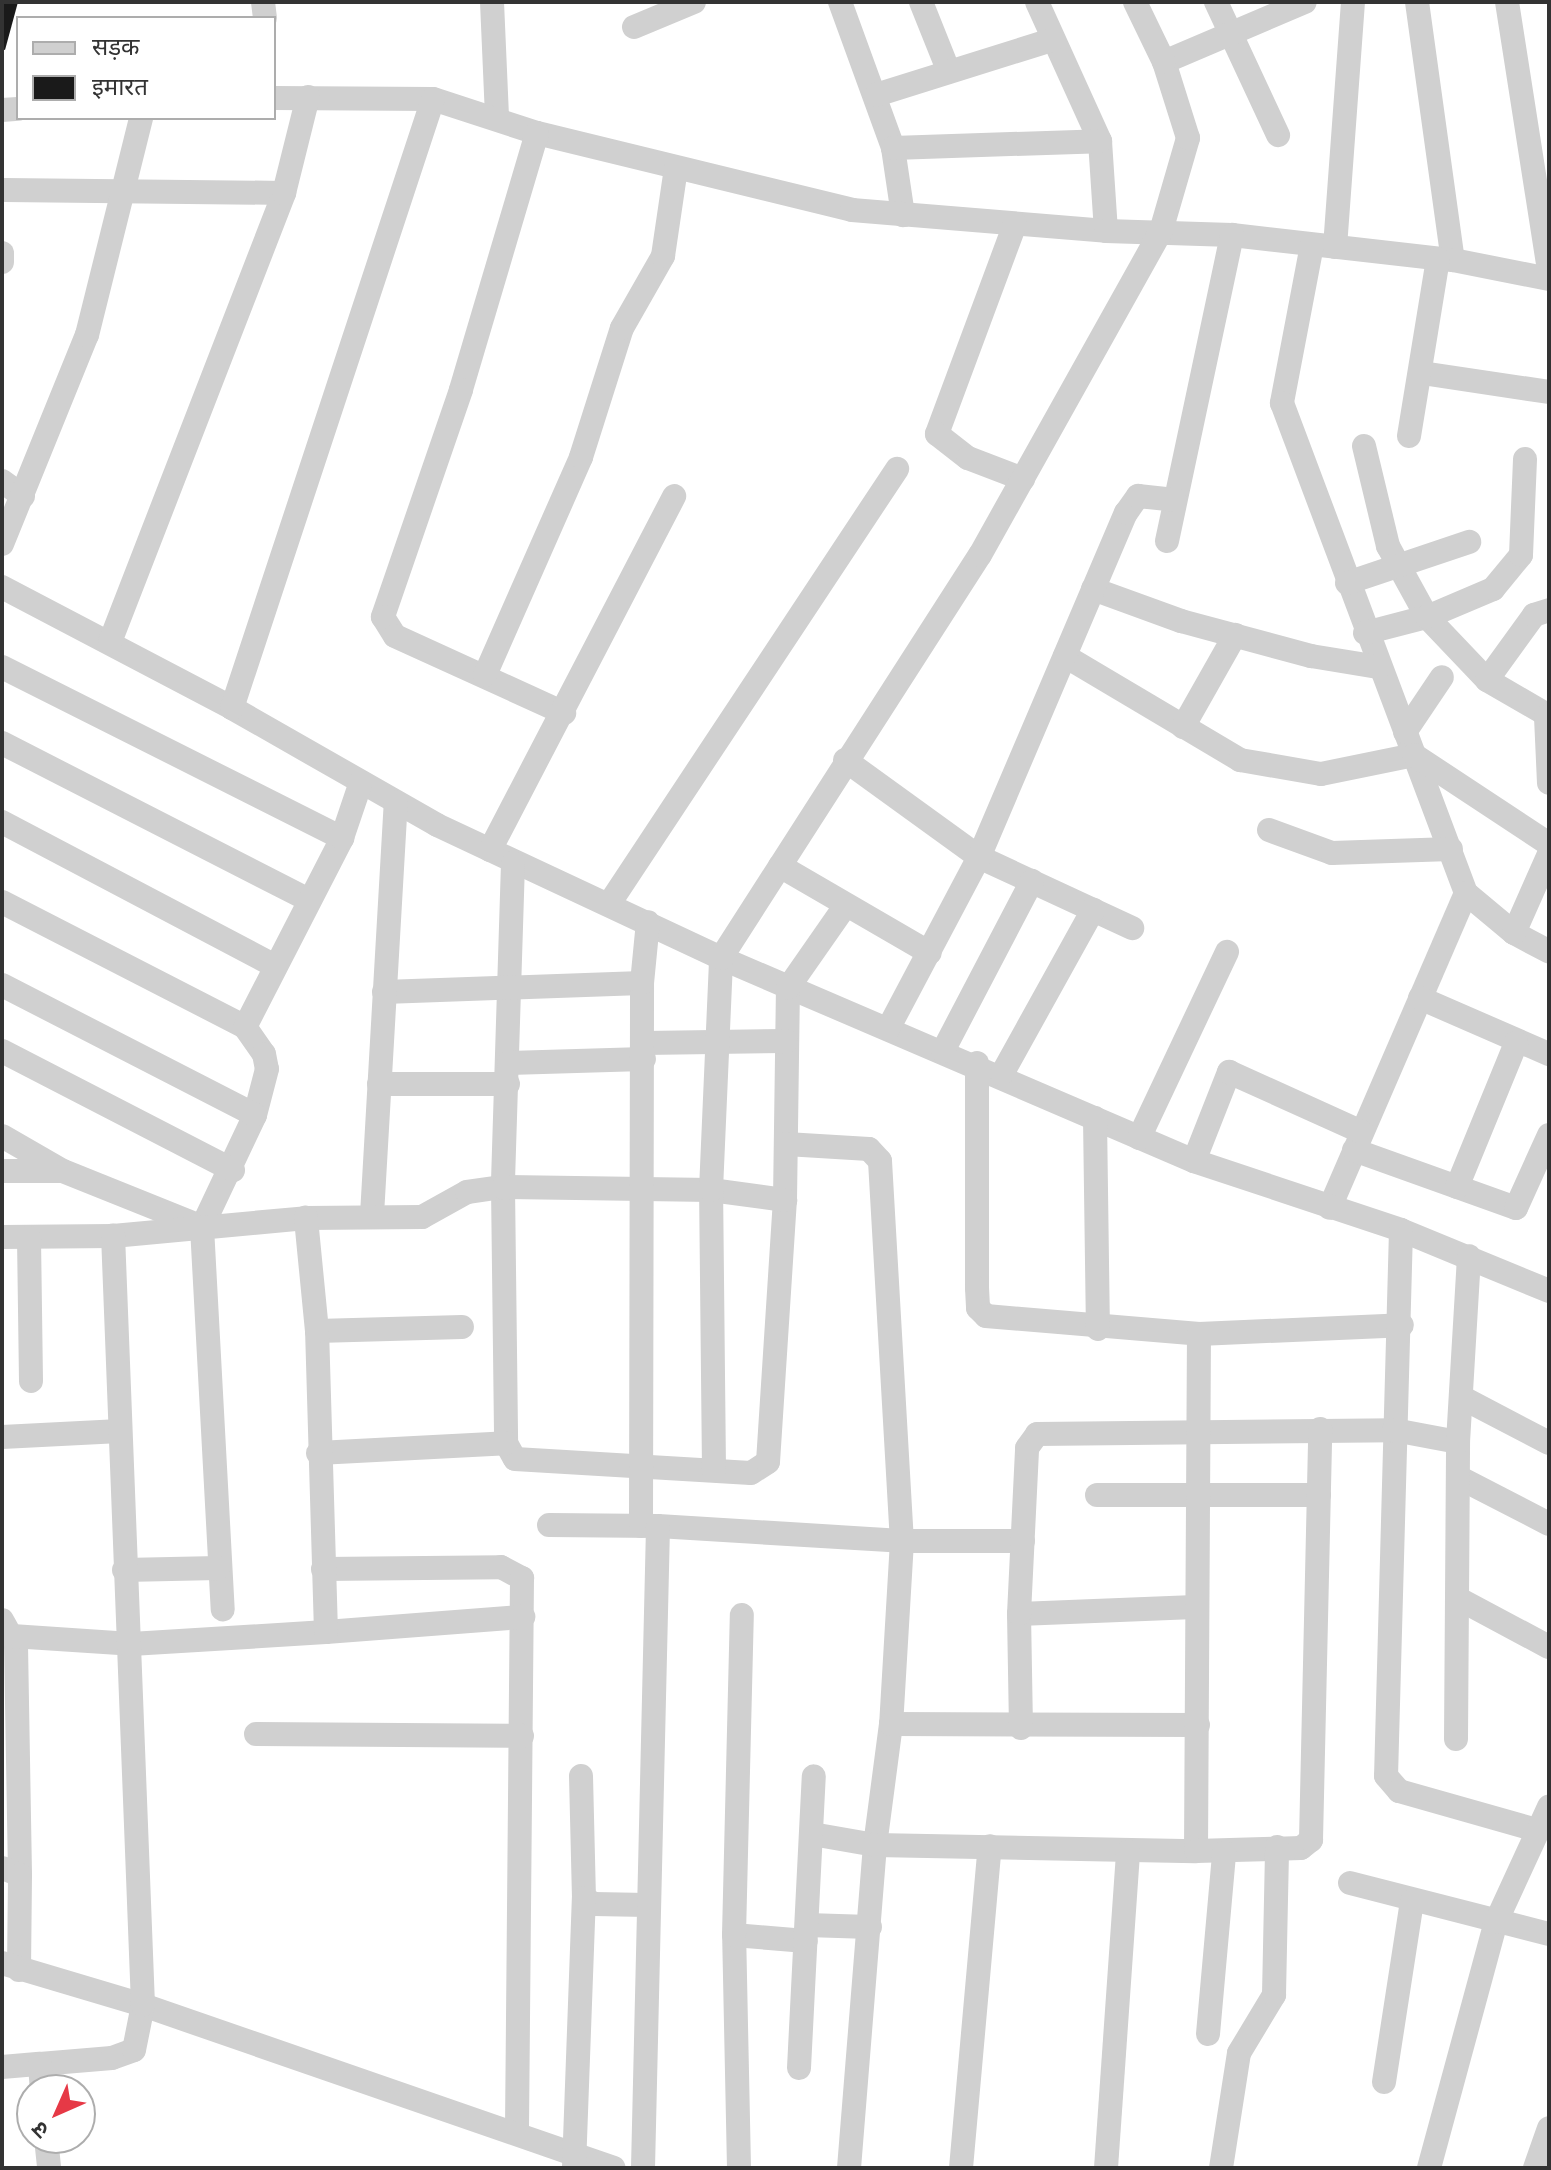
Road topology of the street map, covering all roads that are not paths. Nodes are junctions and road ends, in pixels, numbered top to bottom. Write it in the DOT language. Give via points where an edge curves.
graph roads {
  1 [pos="492,2"];
  2 [pos="694,2"];
  3 [pos="840,2"];
  4 [pos="921,2"];
  5 [pos="1037,2"];
  6 [pos="1135,2"];
  7 [pos="1216,2"];
  8 [pos="1305,2"];
  9 [pos="1353,2"];
  10 [pos="1417,2"];
  11 [pos="1507,2"];
  12 [pos="634,27"];
  13 [pos="1229,31"];
  14 [pos="1052,40"];
  15 [pos="1164,62"];
  16 [pos="949,72"];
  17 [pos="876,95"];
  18 [pos="308,97"];
  19 [pos="276,98"];
  20 [pos="433,99"];
  21 [pos="497,116"];
  22 [pos="141,120"];
  23 [pos="537,133"];
  24 [pos="1278,135"];
  25 [pos="1100,141"];
  26 [pos="893,148"];
  27 [pos="676,168"];
  28 [pos="5,190"];
  29 [pos="127,191"];
  30 [pos="284,193"];
  31 [pos="903,215"];
  32 [pos="1015,224"];
  33 [pos="1106,231"];
  34 [pos="1161,231"];
  35 [pos="1232,235"];
  36 [pos="1324,246"];
  37 [pos="2,253"];
  38 [pos="1446,259"];
  39 [pos="2,262"];
  40 [pos="1549,269"];
  41 [pos="1549,279"];
  42 [pos="1422,373"];
  43 [pos="1549,392"];
  44 [pos="1409,436"];
  45 [pos="1364,446"];
  46 [pos="1525,459"];
  47 [pos="897,469"];
  48 [pos="1023,479"];
  49 [pos="2,481"];
  50 [pos="23,496"];
  51 [pos="674,496"];
  52 [pos="1175,500"];
  53 [pos="1167,541"];
  54 [pos="1469,542"];
  55 [pos="2,544"];
  56 [pos="1397,565"];
  57 [pos="1347,583"];
  58 [pos="2,587"];
  59 [pos="1093,589"];
  60 [pos="1549,610"];
  61 [pos="1427,617"];
  62 [pos="1365,633"];
  63 [pos="1235,635"];
  64 [pos="110,642"];
  65 [pos="1065,656"];
  66 [pos="2,667"];
  67 [pos="1379,667"];
  68 [pos="485,675"];
  69 [pos="1442,677"];
  70 [pos="1487,680"];
  71 [pos="232,708"];
  72 [pos="564,713"];
  73 [pos="1547,717"];
  74 [pos="1183,727"];
  75 [pos="1405,732"];
  76 [pos="2,743"];
  77 [pos="1414,755"];
  78 [pos="845,760"];
  79 [pos="361,782"];
  80 [pos="1549,783"];
  81 [pos="396,803"];
  82 [pos="2,822"];
  83 [pos="1269,830"];
  84 [pos="342,838"];
  85 [pos="1549,844"];
  86 [pos="1451,849"];
  87 [pos="490,850"];
  88 [pos="1549,854"];
  89 [pos="979,857"];
  90 [pos="513,863"];
  91 [pos="780,866"];
  92 [pos="1032,881"];
  93 [pos="1466,893"];
  94 [pos="309,900"];
  95 [pos="2,902"];
  96 [pos="609,904"];
  97 [pos="846,905"];
  98 [pos="1093,910"];
  99 [pos="648,922"];
  100 [pos="1132,928"];
  101 [pos="1514,933"];
  102 [pos="1227,952"];
  103 [pos="1549,952"];
  104 [pos="930,953"];
  105 [pos="721,958"];
  106 [pos="275,966"];
  107 [pos="642,983"];
  108 [pos="2,985"];
  109 [pos="513,986"];
  110 [pos="788,988"];
  111 [pos="384,992"];
  112 [pos="1420,998"];
  113 [pos="245,1027"];
  114 [pos="888,1029"];
  115 [pos="720,1041"];
  116 [pos="786,1041"];
  117 [pos="1516,1043"];
  118 [pos="2,1051"];
  119 [pos="644,1051"];
  120 [pos="943,1051"];
  121 [pos="1549,1054"];
  122 [pos="977,1063"];
  123 [pos="509,1073"];
  124 [pos="1002,1074"];
  125 [pos="379,1084"];
  126 [pos="255,1115"];
  127 [pos="1095,1118"];
  128 [pos="1549,1135"];
  129 [pos="2,1136"];
  130 [pos="1139,1138"];
  131 [pos="1358,1141"];
  132 [pos="786,1144"];
  133 [pos="1194,1161"];
  134 [pos="233,1170"];
  135 [pos="2,1171"];
  136 [pos="63,1171"];
  137 [pos="503,1187"];
  138 [pos="1457,1187"];
  139 [pos="640,1189"];
  140 [pos="711,1190"];
  141 [pos="785,1200"];
  142 [pos="1330,1208"];
  143 [pos="372,1215"];
  144 [pos="306,1218"];
  145 [pos="202,1227"];
  146 [pos="1401,1230"];
  147 [pos="113,1236"];
  148 [pos="2,1237"];
  149 [pos="29,1238"];
  150 [pos="1469,1256"];
  151 [pos="1549,1291"];
  152 [pos="1402,1325"];
  153 [pos="462,1327"];
  154 [pos="1098,1329"];
  155 [pos="317,1331"];
  156 [pos="1199,1334"];
  157 [pos="31,1381"];
  158 [pos="1461,1397"];
  159 [pos="1320,1429"];
  160 [pos="1394,1430"];
  161 [pos="120,1431"];
  162 [pos="1200,1431"];
  163 [pos="2,1437"];
  164 [pos="1458,1442"];
  165 [pos="506,1443"];
  166 [pos="1549,1443"];
  167 [pos="318,1453"];
  168 [pos="641,1467"];
  169 [pos="714,1470"];
  170 [pos="1458,1477"];
  171 [pos="1196,1493"];
  172 [pos="1097,1495"];
  173 [pos="1319,1495"];
  174 [pos="1549,1524"];
  175 [pos="549,1525"];
  176 [pos="649,1526"];
  177 [pos="902,1541"];
  178 [pos="1023,1541"];
  179 [pos="218,1568"];
  180 [pos="323,1569"];
  181 [pos="124,1570"];
  182 [pos="1459,1599"];
  183 [pos="1195,1607"];
  184 [pos="223,1609"];
  185 [pos="1019,1614"];
  186 [pos="742,1615"];
  187 [pos="523,1617"];
  188 [pos="7,1628"];
  189 [pos="326,1632"];
  190 [pos="131,1644"];
  191 [pos="1549,1647"];
  192 [pos="9,1724"];
  193 [pos="891,1724"];
  194 [pos="1198,1725"];
  195 [pos="1021,1728"];
  196 [pos="256,1734"];
  197 [pos="522,1736"];
  198 [pos="1456,1739"];
  199 [pos="581,1776"];
  200 [pos="814,1776"];
  201 [pos="1544,1820"];
  202 [pos="812,1834"];
  203 [pos="875,1845"];
  204 [pos="990,1846"];
  205 [pos="1277,1847"];
  206 [pos="1196,1851"];
  207 [pos="1128,1852"];
  208 [pos="1224,1853"];
  209 [pos="11,1871"];
  210 [pos="1350,1883"];
  211 [pos="584,1898"];
  212 [pos="1412,1901"];
  213 [pos="647,1905"];
  214 [pos="1496,1922"];
  215 [pos="870,1927"];
  216 [pos="806,1933"];
  217 [pos="1549,1934"];
  218 [pos="734,1935"];
  219 [pos="11,1967"];
  220 [pos="143,2005"];
  221 [pos="1208,2034"];
  222 [pos="40,2064"];
  223 [pos="2,2067"];
  224 [pos="799,2068"];
  225 [pos="41,2074"];
  226 [pos="1384,2082"];
  227 [pos="1549,2128"];
  228 [pos="517,2132"];
  229 [pos="575,2161"];
  230 [pos="614,2168"];
  231 [pos="643,2168"];
  232 [pos="739,2168"];
  233 [pos="849,2168"];
  234 [pos="961,2168"];
  235 [pos="1106,2168"];
  236 [pos="1221,2168"];
  237 [pos="1429,2168"];
  238 [pos="1535,2168"];
  1 -- 21 [label="street"];
  2 -- 12 [label="street"];
  3 -- 17 [label="street"];
  4 -- 16 [label="street"];
  5 -- 14 [label="street"];
  6 -- 15 [label="street"];
  7 -- 13 [label="street"];
  8 -- 13 [label="street"];
  9 -- 36 [label="street"];
  10 -- 38 [label="street"];
  11 -- 40 [label="street"];
  13 -- 15 [label="street"];
  13 -- 24 [label="street"];
  14 -- 16 [label="street"];
  14 -- 25 [label="street"];
  15 -- 34 [label="street" via="1188,138"];
  16 -- 17 [label="street"];
  17 -- 26 [label="street"];
  18 -- 19 [label="street"];
  18 -- 20 [label="street"];
  18 -- 30 [label="street"];
  20 -- 21 [label="street"];
  20 -- 71 [label="street"];
  21 -- 23 [label="street"];
  22 -- 29 [label="street"];
  23 -- 27 [label="street"];
  23 -- 68 [label="street" via="461,390 383,617 395,636"];
  25 -- 26 [label="street"];
  25 -- 33 [label="street"];
  26 -- 31 [label="street"];
  27 -- 31 [label="street" via="821,204"];
  27 -- 68 [label="street" via="663,256 622,328 581,457"];
  28 -- 29 [label="street"];
  29 -- 30 [label="street"];
  29 -- 50 [label="street" via="87,335"];
  30 -- 64 [label="street"];
  31 -- 32 [label="street"];
  32 -- 33 [label="street"];
  32 -- 48 [label="street" via="937,434 968,458"];
  33 -- 34 [label="street"];
  34 -- 35 [label="street"];
  34 -- 48 [label="street"];
  35 -- 36 [label="street"];
  35 -- 52 [label="street"];
  36 -- 38 [label="street"];
  36 -- 57 [label="street" via="1282,403"];
  37 -- 39 [label="street"];
  38 -- 41 [label="street"];
  38 -- 42 [label="street"];
  42 -- 43 [label="street"];
  42 -- 44 [label="street"];
  45 -- 56 [label="street"];
  46 -- 61 [label="street" via="1521,555 1485,596"];
  47 -- 96 [label="street"];
  48 -- 78 [label="street" via="980,555"];
  49 -- 50 [label="street"];
  50 -- 55 [label="street"];
  51 -- 72 [label="street"];
  52 -- 53 [label="street"];
  52 -- 59 [label="street" via="1138,496"];
  54 -- 56 [label="street"];
  56 -- 57 [label="street"];
  56 -- 61 [label="street"];
  57 -- 62 [label="street"];
  58 -- 64 [label="street"];
  59 -- 63 [label="street"];
  59 -- 65 [label="street"];
  60 -- 70 [label="street" via="1534,615"];
  61 -- 62 [label="street"];
  61 -- 70 [label="street"];
  62 -- 67 [label="street"];
  63 -- 67 [label="street"];
  63 -- 74 [label="street"];
  64 -- 71 [label="street"];
  65 -- 74 [label="street"];
  65 -- 89 [label="street"];
  66 -- 84 [label="street"];
  67 -- 75 [label="street"];
  68 -- 72 [label="street"];
  69 -- 75 [label="street"];
  70 -- 73 [label="street"];
  71 -- 79 [label="street"];
  72 -- 87 [label="street"];
  73 -- 80 [label="street"];
  74 -- 77 [label="street" via="1240,760 1299,775"];
  75 -- 77 [label="street"];
  76 -- 94 [label="street"];
  77 -- 85 [label="street"];
  77 -- 86 [label="street"];
  78 -- 89 [label="street"];
  78 -- 91 [label="street"];
  79 -- 81 [label="street"];
  79 -- 84 [label="street"];
  81 -- 87 [label="street"];
  81 -- 111 [label="street"];
  82 -- 106 [label="street"];
  83 -- 86 [label="street" via="1332,853"];
  84 -- 94 [label="street"];
  86 -- 93 [label="street"];
  87 -- 90 [label="street"];
  88 -- 101 [label="street"];
  89 -- 92 [label="street"];
  89 -- 104 [label="street"];
  90 -- 96 [label="street"];
  90 -- 109 [label="street"];
  91 -- 97 [label="street"];
  91 -- 105 [label="street"];
  92 -- 98 [label="street"];
  92 -- 120 [label="street"];
  93 -- 101 [label="street"];
  93 -- 112 [label="street" via="1459,919"];
  94 -- 106 [label="street"];
  95 -- 113 [label="street"];
  96 -- 99 [label="street"];
  97 -- 104 [label="street"];
  97 -- 110 [label="street"];
  98 -- 100 [label="street"];
  98 -- 124 [label="street"];
  99 -- 105 [label="street"];
  99 -- 107 [label="street"];
  101 -- 103 [label="street"];
  102 -- 130 [label="street"];
  104 -- 114 [label="street"];
  105 -- 110 [label="street"];
  105 -- 115 [label="street"];
  106 -- 113 [label="street"];
  107 -- 109 [label="street"];
  107 -- 119 [label="street"];
  108 -- 126 [label="street"];
  109 -- 111 [label="street"];
  109 -- 123 [label="street"];
  110 -- 114 [label="street"];
  110 -- 116 [label="street"];
  111 -- 125 [label="street"];
  112 -- 117 [label="street"];
  112 -- 131 [label="street"];
  113 -- 126 [label="street" via="260,1043 267,1069"];
  114 -- 120 [label="street"];
  115 -- 116 [label="street"];
  115 -- 119 [label="street"];
  115 -- 140 [label="street"];
  116 -- 132 [label="street"];
  117 -- 121 [label="street"];
  117 -- 138 [label="street"];
  118 -- 134 [label="street"];
  119 -- 123 [label="street"];
  119 -- 139 [label="street"];
  120 -- 122 [label="street"];
  122 -- 124 [label="street"];
  122 -- 154 [label="street" via="978,1308 986,1316"];
  123 -- 125 [label="street"];
  123 -- 137 [label="street"];
  124 -- 127 [label="street"];
  125 -- 143 [label="street"];
  126 -- 134 [label="street"];
  127 -- 130 [label="street"];
  127 -- 154 [label="street"];
  128 -- 138 [label="street" via="1516,1208"];
  129 -- 136 [label="street"];
  130 -- 133 [label="street"];
  131 -- 133 [label="street" via="1229,1072"];
  131 -- 138 [label="street"];
  131 -- 142 [label="street"];
  132 -- 141 [label="street"];
  132 -- 177 [label="street" via="869,1149 880,1161"];
  133 -- 142 [label="street"];
  134 -- 145 [label="street"];
  135 -- 136 [label="street"];
  136 -- 145 [label="street"];
  137 -- 139 [label="street"];
  137 -- 143 [label="street" via="467,1192 422,1217"];
  137 -- 165 [label="street"];
  139 -- 140 [label="street"];
  139 -- 168 [label="street"];
  140 -- 141 [label="street"];
  140 -- 169 [label="street"];
  141 -- 169 [label="street" via="768,1462 751,1473"];
  142 -- 146 [label="street"];
  143 -- 144 [label="street"];
  144 -- 145 [label="street"];
  144 -- 155 [label="street"];
  145 -- 147 [label="street"];
  145 -- 179 [label="street"];
  146 -- 150 [label="street"];
  146 -- 152 [label="street"];
  147 -- 149 [label="street"];
  147 -- 161 [label="street"];
  148 -- 149 [label="street"];
  149 -- 157 [label="street"];
  150 -- 151 [label="street"];
  150 -- 158 [label="street"];
  152 -- 156 [label="street"];
  152 -- 160 [label="street"];
  153 -- 155 [label="street"];
  154 -- 156 [label="street"];
  155 -- 167 [label="street"];
  156 -- 162 [label="street"];
  158 -- 164 [label="street"];
  158 -- 166 [label="street"];
  159 -- 160 [label="street"];
  159 -- 162 [label="street"];
  159 -- 173 [label="street"];
  160 -- 164 [label="street"];
  160 -- 201 [label="street" via="1386,1776 1399,1791"];
  161 -- 163 [label="street"];
  161 -- 181 [label="street"];
  162 -- 171 [label="street"];
  162 -- 178 [label="street" via="1037,1434 1027,1448"];
  164 -- 170 [label="street"];
  165 -- 167 [label="street"];
  165 -- 168 [label="street" via="515,1459"];
  167 -- 180 [label="street"];
  168 -- 169 [label="street"];
  168 -- 176 [label="street"];
  170 -- 174 [label="street"];
  170 -- 182 [label="street"];
  171 -- 172 [label="street"];
  171 -- 173 [label="street"];
  171 -- 183 [label="street"];
  173 -- 205 [label="street" via="1311,1840 1301,1848"];
  175 -- 176 [label="street"];
  176 -- 177 [label="street"];
  176 -- 213 [label="street"];
  177 -- 178 [label="street"];
  177 -- 193 [label="street"];
  178 -- 185 [label="street"];
  179 -- 181 [label="street"];
  179 -- 184 [label="street"];
  180 -- 187 [label="street" via="501,1567 522,1578"];
  180 -- 189 [label="street"];
  181 -- 190 [label="street"];
  182 -- 191 [label="street"];
  182 -- 198 [label="street"];
  183 -- 185 [label="street"];
  183 -- 194 [label="street"];
  185 -- 195 [label="street"];
  186 -- 218 [label="street"];
  187 -- 189 [label="street"];
  187 -- 197 [label="street"];
  188 -- 190 [label="street"];
  188 -- 192 [label="street"];
  189 -- 190 [label="street"];
  190 -- 220 [label="street"];
  192 -- 209 [label="street"];
  193 -- 195 [label="street"];
  193 -- 203 [label="street"];
  194 -- 195 [label="street"];
  194 -- 206 [label="street"];
  196 -- 197 [label="street"];
  197 -- 228 [label="street"];
  199 -- 211 [label="street"];
  200 -- 202 [label="street"];
  201 -- 214 [label="street"];
  202 -- 203 [label="street"];
  202 -- 216 [label="street"];
  203 -- 204 [label="street"];
  203 -- 215 [label="street"];
  204 -- 207 [label="street"];
  204 -- 234 [label="street"];
  205 -- 208 [label="street"];
  205 -- 236 [label="street" via="1274,1995 1239,2053"];
  206 -- 207 [label="street"];
  206 -- 208 [label="street"];
  207 -- 235 [label="street"];
  208 -- 221 [label="street"];
  209 -- 219 [label="street"];
  210 -- 212 [label="street"];
  211 -- 213 [label="street" via="594,1904"];
  211 -- 229 [label="street"];
  212 -- 214 [label="street"];
  212 -- 226 [label="street"];
  213 -- 231 [label="street"];
  214 -- 217 [label="street"];
  214 -- 237 [label="street"];
  215 -- 216 [label="street"];
  215 -- 233 [label="street"];
  216 -- 218 [label="street"];
  216 -- 224 [label="street"];
  218 -- 232 [label="street"];
  219 -- 220 [label="street"];
  220 -- 222 [label="street" via="134,2050 112,2058"];
  220 -- 228 [label="street"];
  222 -- 223 [label="street"];
  222 -- 225 [label="street"];
  227 -- 238 [label="street"];
  228 -- 229 [label="street"];
  229 -- 230 [label="street"];
}
